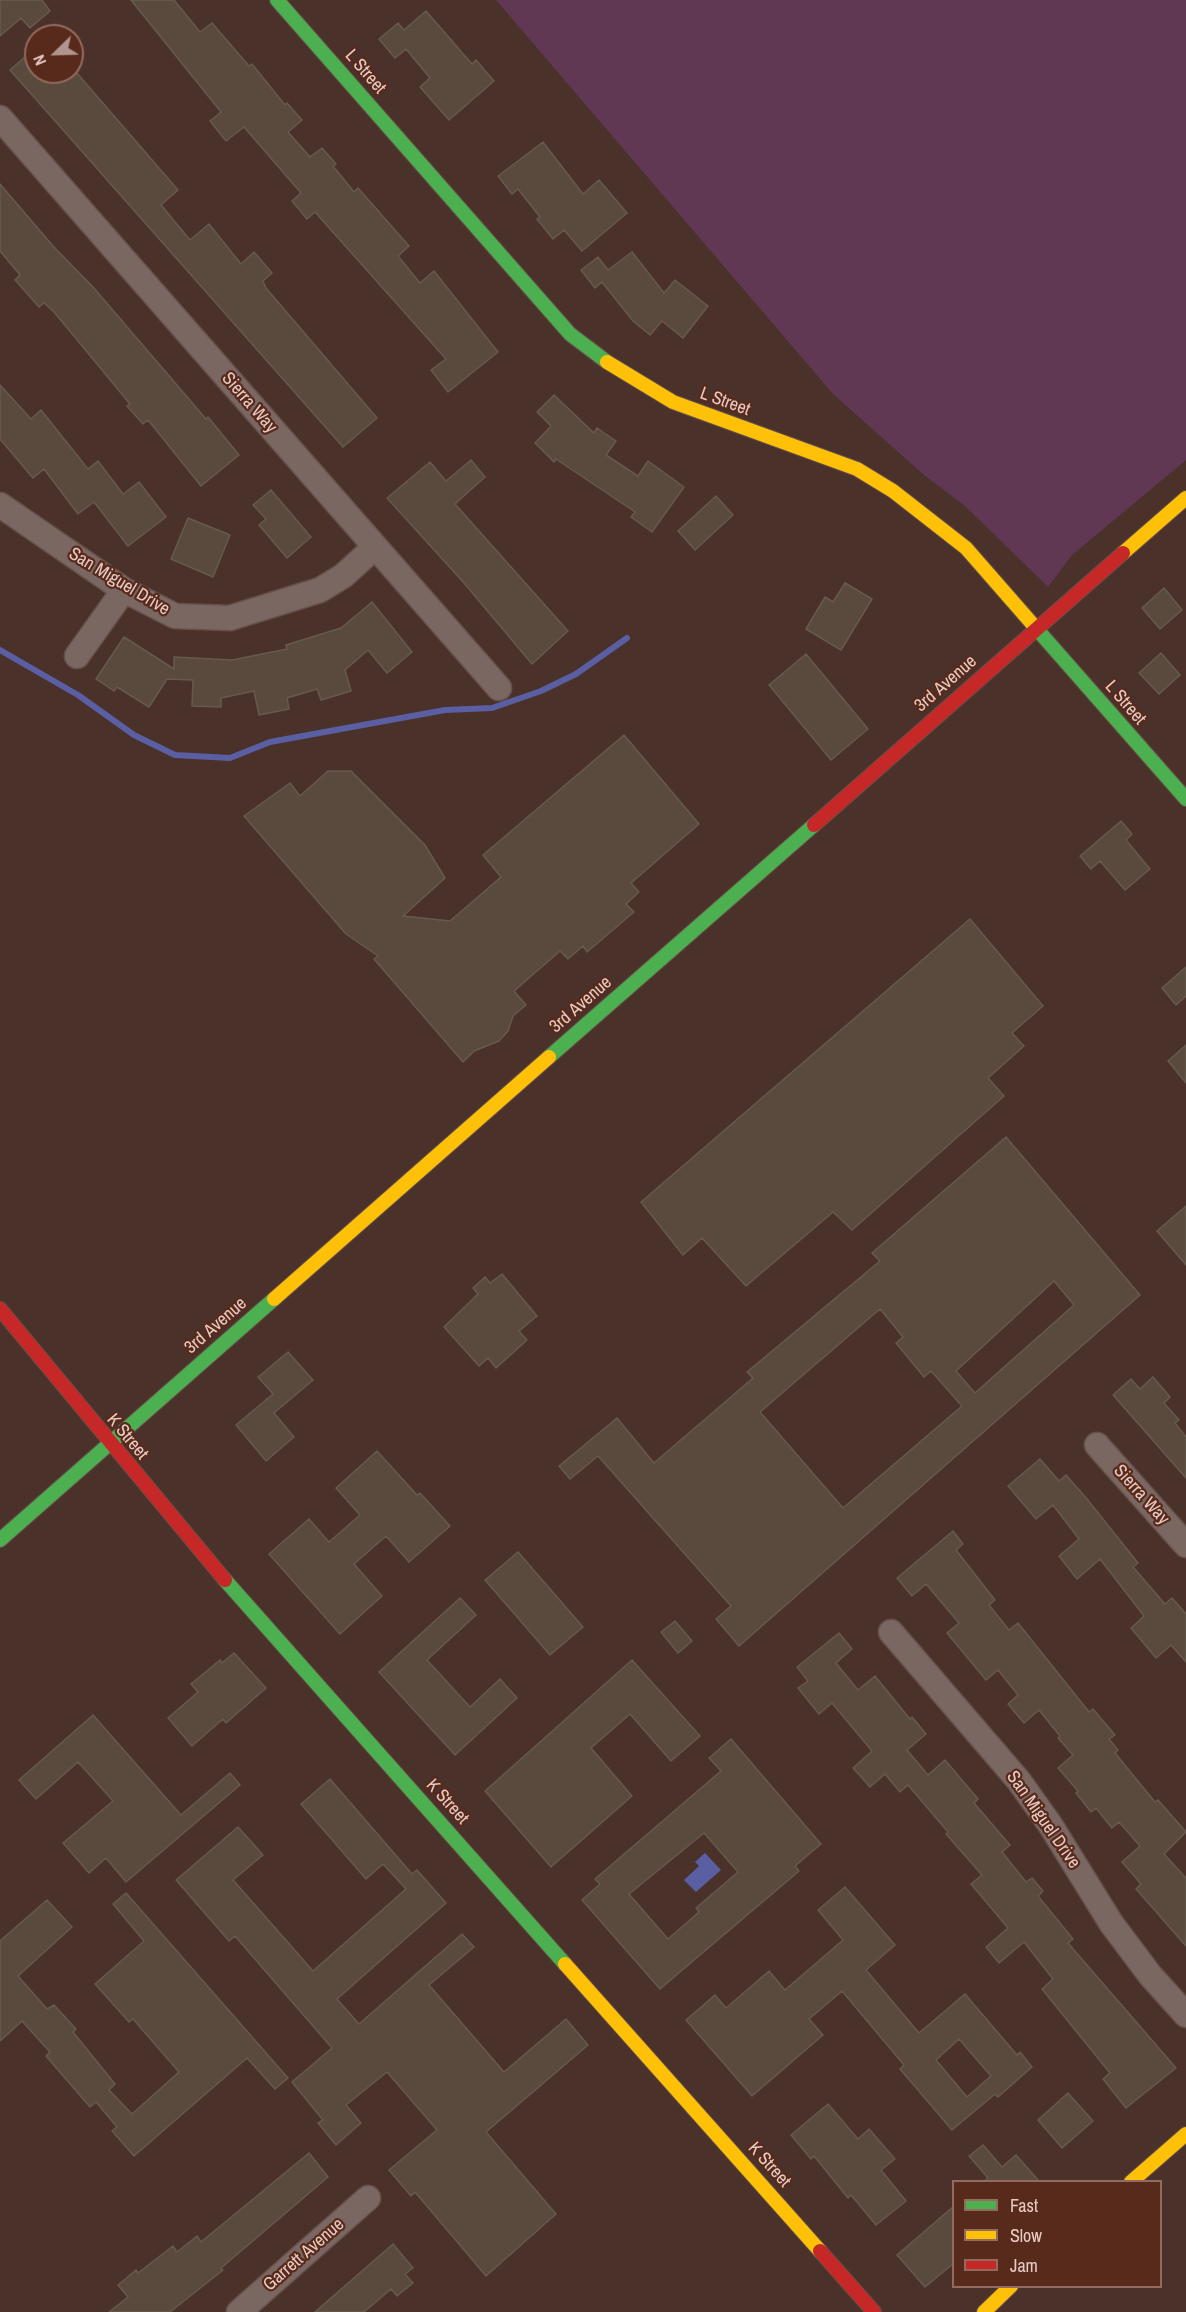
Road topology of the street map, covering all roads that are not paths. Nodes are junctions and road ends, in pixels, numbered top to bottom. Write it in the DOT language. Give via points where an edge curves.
graph roads {
  1 [pos="277,0"];
  2 [pos="0,117"];
  3 [pos="1186,498"];
  4 [pos="0,506"];
  5 [pos="375,547"];
  6 [pos="124,590"];
  7 [pos="1036,629"];
  8 [pos="77,656"];
  9 [pos="499,688"];
  10 [pos="1186,799"];
  11 [pos="0,1309"];
  12 [pos="110,1445"];
  13 [pos="1097,1445"];
  14 [pos="0,1540"];
  15 [pos="1186,1545"];
  16 [pos="891,1632"];
  17 [pos="1186,2015"];
  18 [pos="1186,2134"];
  19 [pos="1132,2180"];
  20 [pos="368,2198"];
  21 [pos="1009,2288"];
  22 [pos="239,2312"];
  23 [pos="874,2312"];
  24 [pos="984,2312"];
  1 -- 7 [label="main road, L Street" via="570,334 623,374 673,402 857,468 966,548"];
  2 -- 5 [label="street, Sierra Way"];
  3 -- 7 [label="main road, 3rd Avenue"];
  4 -- 6 [label="street, San Miguel Drive"];
  5 -- 6 [label="street, San Miguel Drive" via="343,576 320,590 230,618 175,616"];
  5 -- 9 [label="street, Sierra Way"];
  6 -- 8 [label="street"];
  7 -- 10 [label="main road, L Street"];
  7 -- 12 [label="main road, 3rd Avenue"];
  11 -- 12 [label="main road, K Street"];
  12 -- 14 [label="main road, 3rd Avenue"];
  12 -- 23 [label="main road, K Street"];
  13 -- 15 [label="street, Sierra Way"];
  16 -- 17 [label="street, San Miguel Drive" via="1018,1781 1111,1923"];
  18 -- 19 [label="main road"];
  20 -- 22 [label="street, Garrett Avenue"];
  21 -- 24 [label="main road"];
}
